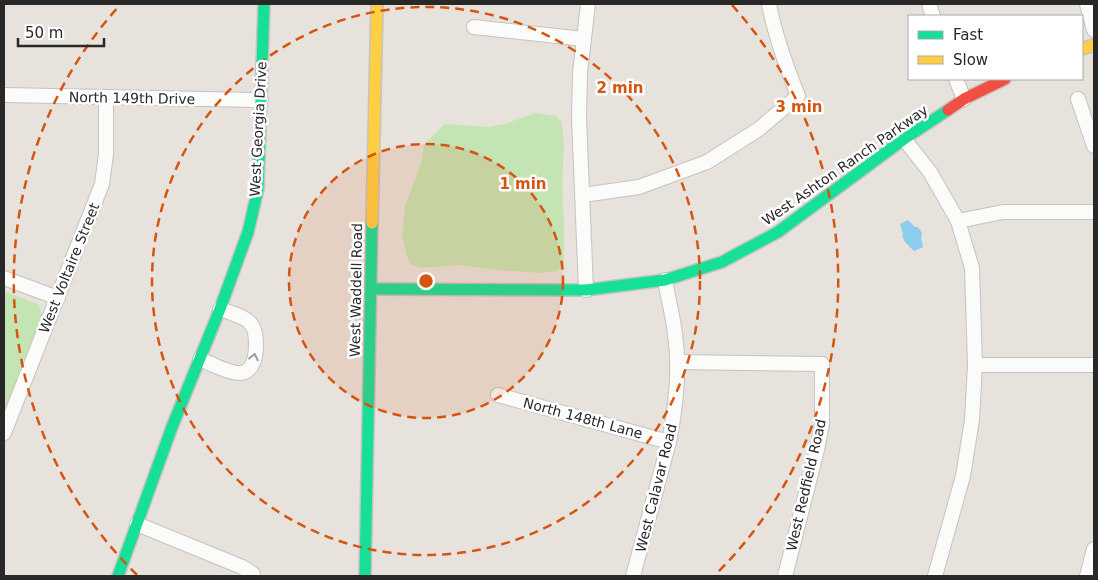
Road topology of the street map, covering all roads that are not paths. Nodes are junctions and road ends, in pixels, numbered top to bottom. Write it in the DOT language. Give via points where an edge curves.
graph roads {
  1 [pos="264,4"];
  2 [pos="377,4"];
  3 [pos="588,4"];
  4 [pos="769,4"];
  5 [pos="1087,4"];
  6 [pos="474,28"];
  7 [pos="1094,30"];
  8 [pos="584,39"];
  9 [pos="956,80"];
  10 [pos="1003,80"];
  11 [pos="4,95"];
  12 [pos="106,97"];
  13 [pos="964,99"];
  14 [pos="1078,99"];
  15 [pos="261,100"];
  16 [pos="904,139"];
  17 [pos="1094,146"];
  18 [pos="583,195"];
  19 [pos="1094,212"];
  20 [pos="958,221"];
  21 [pos="4,278"];
  22 [pos="664,280"];
  23 [pos="371,289"];
  24 [pos="586,290"];
  25 [pos="58,298"];
  26 [pos="220,309"];
  27 [pos="200,359"];
  28 [pos="677,362"];
  29 [pos="1094,365"];
  30 [pos="975,366"];
  31 [pos="498,395"];
  32 [pos="4,432"];
  33 [pos="669,442"];
  34 [pos="137,524"];
  35 [pos="1094,549"];
  36 [pos="253,575"];
  37 [pos="118,576"];
  38 [pos="365,576"];
  39 [pos="634,576"];
  40 [pos="785,576"];
  41 [pos="936,576"];
  42 [pos="1086,576"];
  1 -- 15 [label="street, West Georgia Drive"];
  2 -- 23 [label="street, West Waddell Road"];
  3 -- 8 [label="street"];
  4 -- 18 [label="street" via="787,70 798,96 758,129 707,162 639,187"];
  5 -- 7 [label="street"];
  6 -- 8 [label="street"];
  8 -- 18 [label="street" via="579,118"];
  9 -- 13 [label="street"];
  10 -- 13 [label="street, West Ashton Ranch Parkway"];
  11 -- 12 [label="street, North 149th Drive"];
  12 -- 15 [label="street, North 149th Drive"];
  12 -- 25 [label="street, West Voltaire Street" via="106,154 102,184"];
  13 -- 16 [label="street, West Ashton Ranch Parkway"];
  14 -- 17 [label="street"];
  15 -- 26 [label="street, West Georgia Drive" via="258,190 248,232"];
  16 -- 20 [label="street" via="930,172"];
  16 -- 22 [label="street, West Ashton Ranch Parkway" via="778,232 722,262"];
  18 -- 24 [label="street"];
  19 -- 20 [label="street" via="1004,212"];
  20 -- 30 [label="street" via="972,268"];
  21 -- 25 [label="street"];
  22 -- 24 [label="street, West Ashton Ranch Parkway"];
  22 -- 28 [label="street, West Calavar Road"];
  23 -- 24 [label="street, West Ashton Ranch Parkway"];
  23 -- 38 [label="street, West Waddell Road"];
  25 -- 32 [label="street, West Voltaire Street"];
  26 -- 27 [label="street, West Georgia Drive"];
  27 -- 26 [label="street, one-way" via="239,374 254,364 255,330 246,319"];
  27 -- 34 [label="street, West Georgia Drive"];
  28 -- 33 [label="street, West Calavar Road"];
  28 -- 40 [label="street, West Redfield Road" via="822,364 822,424"];
  29 -- 30 [label="street"];
  30 -- 41 [label="street" via="972,420 963,476"];
  31 -- 33 [label="street, North 148th Lane"];
  33 -- 39 [label="street, West Calavar Road"];
  34 -- 36 [label="street" via="242,566"];
  34 -- 37 [label="street, West Georgia Drive"];
  35 -- 42 [label="street"];
}
